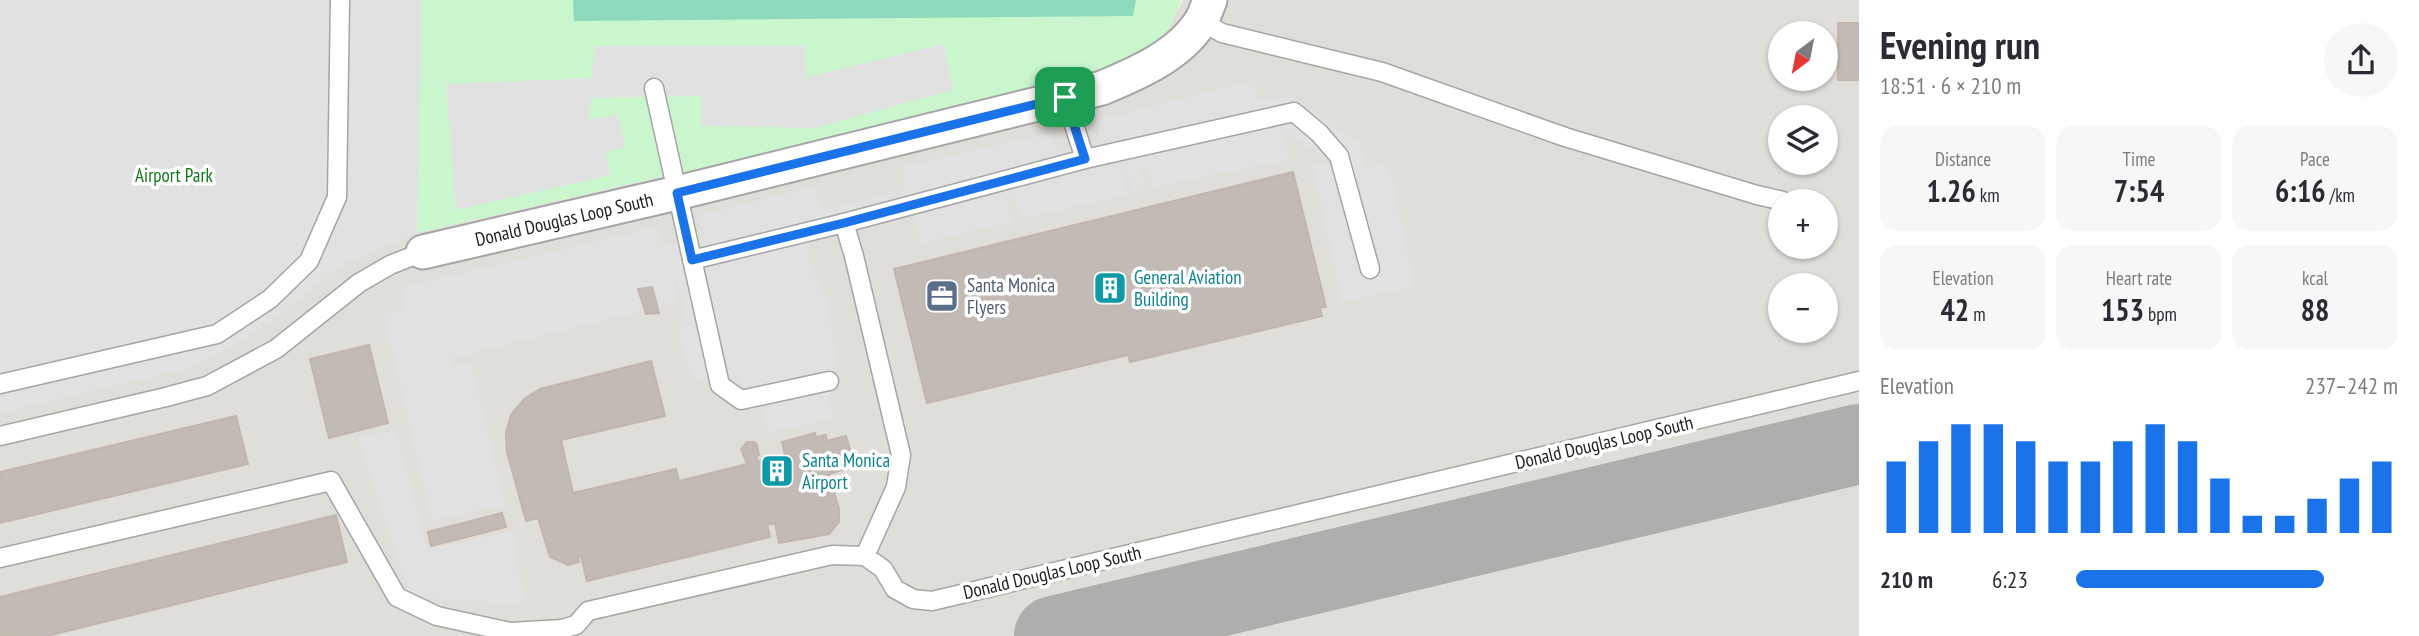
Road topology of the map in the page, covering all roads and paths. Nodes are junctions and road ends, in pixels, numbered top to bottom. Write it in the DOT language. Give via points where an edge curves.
graph roads {
  1 [pos="340,0"];
  2 [pos="1206,10"];
  3 [pos="654,88"];
  4 [pos="1065,97"];
  5 [pos="1085,159"];
  6 [pos="677,193"];
  7 [pos="1768,198"];
  8 [pos="844,223"];
  9 [pos="423,252"];
  10 [pos="692,260"];
  11 [pos="1370,269"];
  12 [pos="829,381"];
  13 [pos="1859,382"];
  14 [pos="0,384"];
  15 [pos="0,436"];
  16 [pos="865,556"];
  17 [pos="0,558"];
  1 -- 14 [label="lane" via="337,197 309,261 270,299 216,334"];
  2 -- 4 [label="street, Donald Douglas Loop South" via="1164,57 1102,88"];
  2 -- 7 [label="lane" via="1222,33 1382,72 1565,137"];
  3 -- 6 [label="lane"];
  4 -- 5 [label="lane"];
  4 -- 6 [label="street, Donald Douglas Loop South"];
  5 -- 8 [label="lane"];
  5 -- 11 [label="lane" via="1293,112 1339,156"];
  6 -- 9 [label="street, Donald Douglas Loop South"];
  6 -- 10 [label="lane"];
  8 -- 10 [label="lane"];
  8 -- 16 [label="lane" via="901,455 896,487"];
  9 -- 15 [label="lane, Donald Douglas Loop South" via="359,283 276,349 207,386"];
  10 -- 12 [label="lane" via="720,385 741,400"];
  13 -- 16 [label="lane, Donald Douglas Loop South" via="932,601 913,599 895,589 883,569"];
  16 -- 17 [label="lane" via="832,555 588,611 576,625 562,629 510,632 437,616 397,597 331,481"];
}
